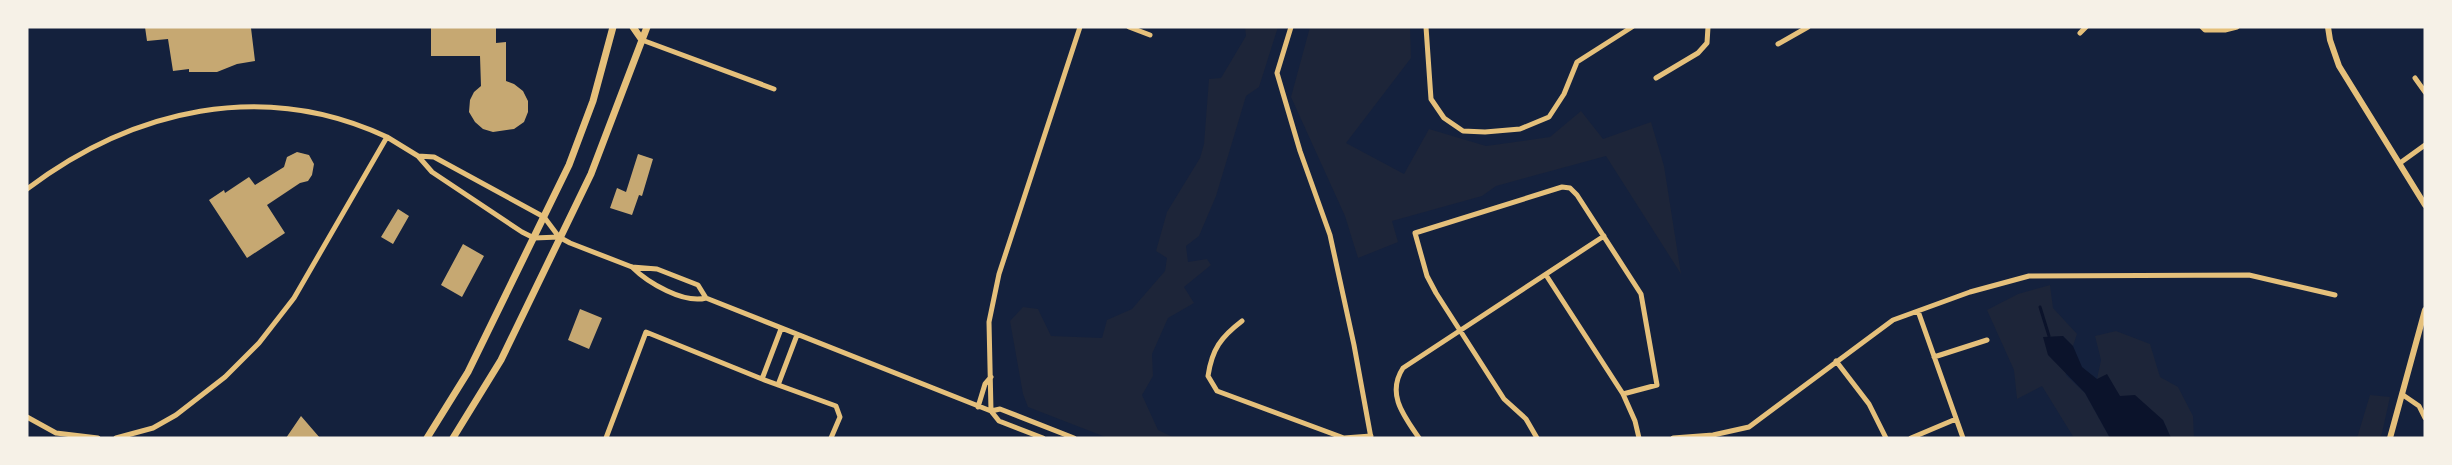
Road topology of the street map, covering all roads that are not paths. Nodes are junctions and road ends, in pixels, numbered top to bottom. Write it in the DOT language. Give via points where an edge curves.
graph roads {
  1 [pos="613,27"];
  2 [pos="633,27"];
  3 [pos="646,27"];
  4 [pos="1080,27"];
  5 [pos="1129,27"];
  6 [pos="1291,27"];
  7 [pos="1426,27"];
  8 [pos="1632,27"];
  9 [pos="1708,27"];
  10 [pos="1808,27"];
  11 [pos="2086,27"];
  12 [pos="2202,27"];
  13 [pos="2237,27"];
  14 [pos="2328,27"];
  15 [pos="2080,33"];
  16 [pos="1150,35"];
  17 [pos="642,40"];
  18 [pos="1778,45"];
  19 [pos="1656,78"];
  20 [pos="2415,78"];
  21 [pos="774,88"];
  22 [pos="2425,92"];
  23 [pos="387,137"];
  24 [pos="2425,145"];
  25 [pos="418,156"];
  26 [pos="2400,163"];
  27 [pos="27,189"];
  28 [pos="2425,205"];
  29 [pos="544,217"];
  30 [pos="1604,236"];
  31 [pos="560,237"];
  32 [pos="534,238"];
  33 [pos="632,267"];
  34 [pos="1546,275"];
  35 [pos="2335,295"];
  36 [pos="706,298"];
  37 [pos="2425,310"];
  38 [pos="1918,311"];
  39 [pos="1242,321"];
  40 [pos="781,328"];
  41 [pos="1461,331"];
  42 [pos="797,335"];
  43 [pos="1987,340"];
  44 [pos="1934,357"];
  45 [pos="1836,361"];
  46 [pos="992,376"];
  47 [pos="762,379"];
  48 [pos="778,385"];
  49 [pos="1623,394"];
  50 [pos="2403,395"];
  51 [pos="978,407"];
  52 [pos="991,411"];
  53 [pos="27,417"];
  54 [pos="2425,418"];
  55 [pos="1956,419"];
  56 [pos="1371,437"];
  57 [pos="98,438"];
  58 [pos="116,438"];
  59 [pos="427,438"];
  60 [pos="453,438"];
  61 [pos="606,438"];
  62 [pos="831,438"];
  63 [pos="1044,438"];
  64 [pos="1074,438"];
  65 [pos="1419,438"];
  66 [pos="1537,438"];
  67 [pos="1639,438"];
  68 [pos="1673,438"];
  69 [pos="1886,438"];
  70 [pos="1911,438"];
  71 [pos="1963,438"];
  72 [pos="2390,438"];
  1 -- 29 [label="main road" via="569,165"];
  2 -- 17 [label="main road"];
  3 -- 17 [label="main road"];
  4 -- 46 [label="street" via="999,274 989,322"];
  5 -- 16 [label="street"];
  6 -- 56 [label="street" via="1277,73 1330,235"];
  7 -- 8 [label="street" via="1431,99 1444,118 1463,131 1485,132 1520,129 1549,117 1577,62"];
  9 -- 19 [label="street" via="1707,43 1698,53"];
  10 -- 18 [label="street"];
  11 -- 15 [label="street"];
  12 -- 13 [label="street"];
  14 -- 26 [label="street" via="2339,66"];
  17 -- 21 [label="street"];
  17 -- 31 [label="main road" via="591,174"];
  20 -- 22 [label="street"];
  23 -- 25 [label="street"];
  23 -- 27 [label="street" via="300,109 223,107 175,116 115,137"];
  23 -- 58 [label="street" via="294,298 259,343 225,377 176,415 153,428"];
  24 -- 26 [label="street"];
  25 -- 29 [label="street" via="434,157"];
  25 -- 32 [label="street" via="432,172"];
  26 -- 28 [label="street"];
  29 -- 31 [label="street"];
  29 -- 32 [label="main road"];
  30 -- 34 [label="street"];
  30 -- 41 [label="street" via="1577,195 1562,187 1415,233 1427,276"];
  30 -- 49 [label="street" via="1641,294 1657,385"];
  31 -- 32 [label="street"];
  31 -- 33 [label="street"];
  31 -- 60 [label="main road" via="501,360"];
  32 -- 59 [label="main road" via="468,372"];
  33 -- 36 [label="street" via="645,280 694,301"];
  33 -- 36 [label="street" via="657,269 698,285"];
  34 -- 41 [label="street"];
  34 -- 49 [label="street"];
  35 -- 38 [label="street" via="2249,275 2059,274 2029,276"];
  36 -- 40 [label="street"];
  37 -- 50 [label="street"];
  38 -- 44 [label="street"];
  38 -- 45 [label="street" via="1893,320"];
  39 -- 56 [label="street" via="1223,336 1210,361 1208,375 1217,391 1344,438"];
  40 -- 42 [label="street"];
  40 -- 47 [label="street"];
  41 -- 65 [label="street" via="1403,368 1398,376 1396,399"];
  41 -- 66 [label="street" via="1504,399 1526,419"];
  42 -- 48 [label="street"];
  42 -- 51 [label="street"];
  43 -- 44 [label="street"];
  44 -- 55 [label="street"];
  45 -- 68 [label="street" via="1749,427"];
  45 -- 69 [label="street" via="1869,404"];
  46 -- 51 [label="street" via="985,384"];
  46 -- 52 [label="street"];
  47 -- 48 [label="street"];
  47 -- 61 [label="street" via="646,332"];
  48 -- 62 [label="street" via="836,406 840,417"];
  49 -- 67 [label="street"];
  50 -- 54 [label="street" via="2419,406"];
  50 -- 72 [label="street"];
  51 -- 52 [label="street"];
  52 -- 63 [label="street" via="999,421"];
  52 -- 64 [label="street" via="1000,409"];
  53 -- 57 [label="street" via="56,432"];
  55 -- 70 [label="street"];
  55 -- 71 [label="street"];
}
